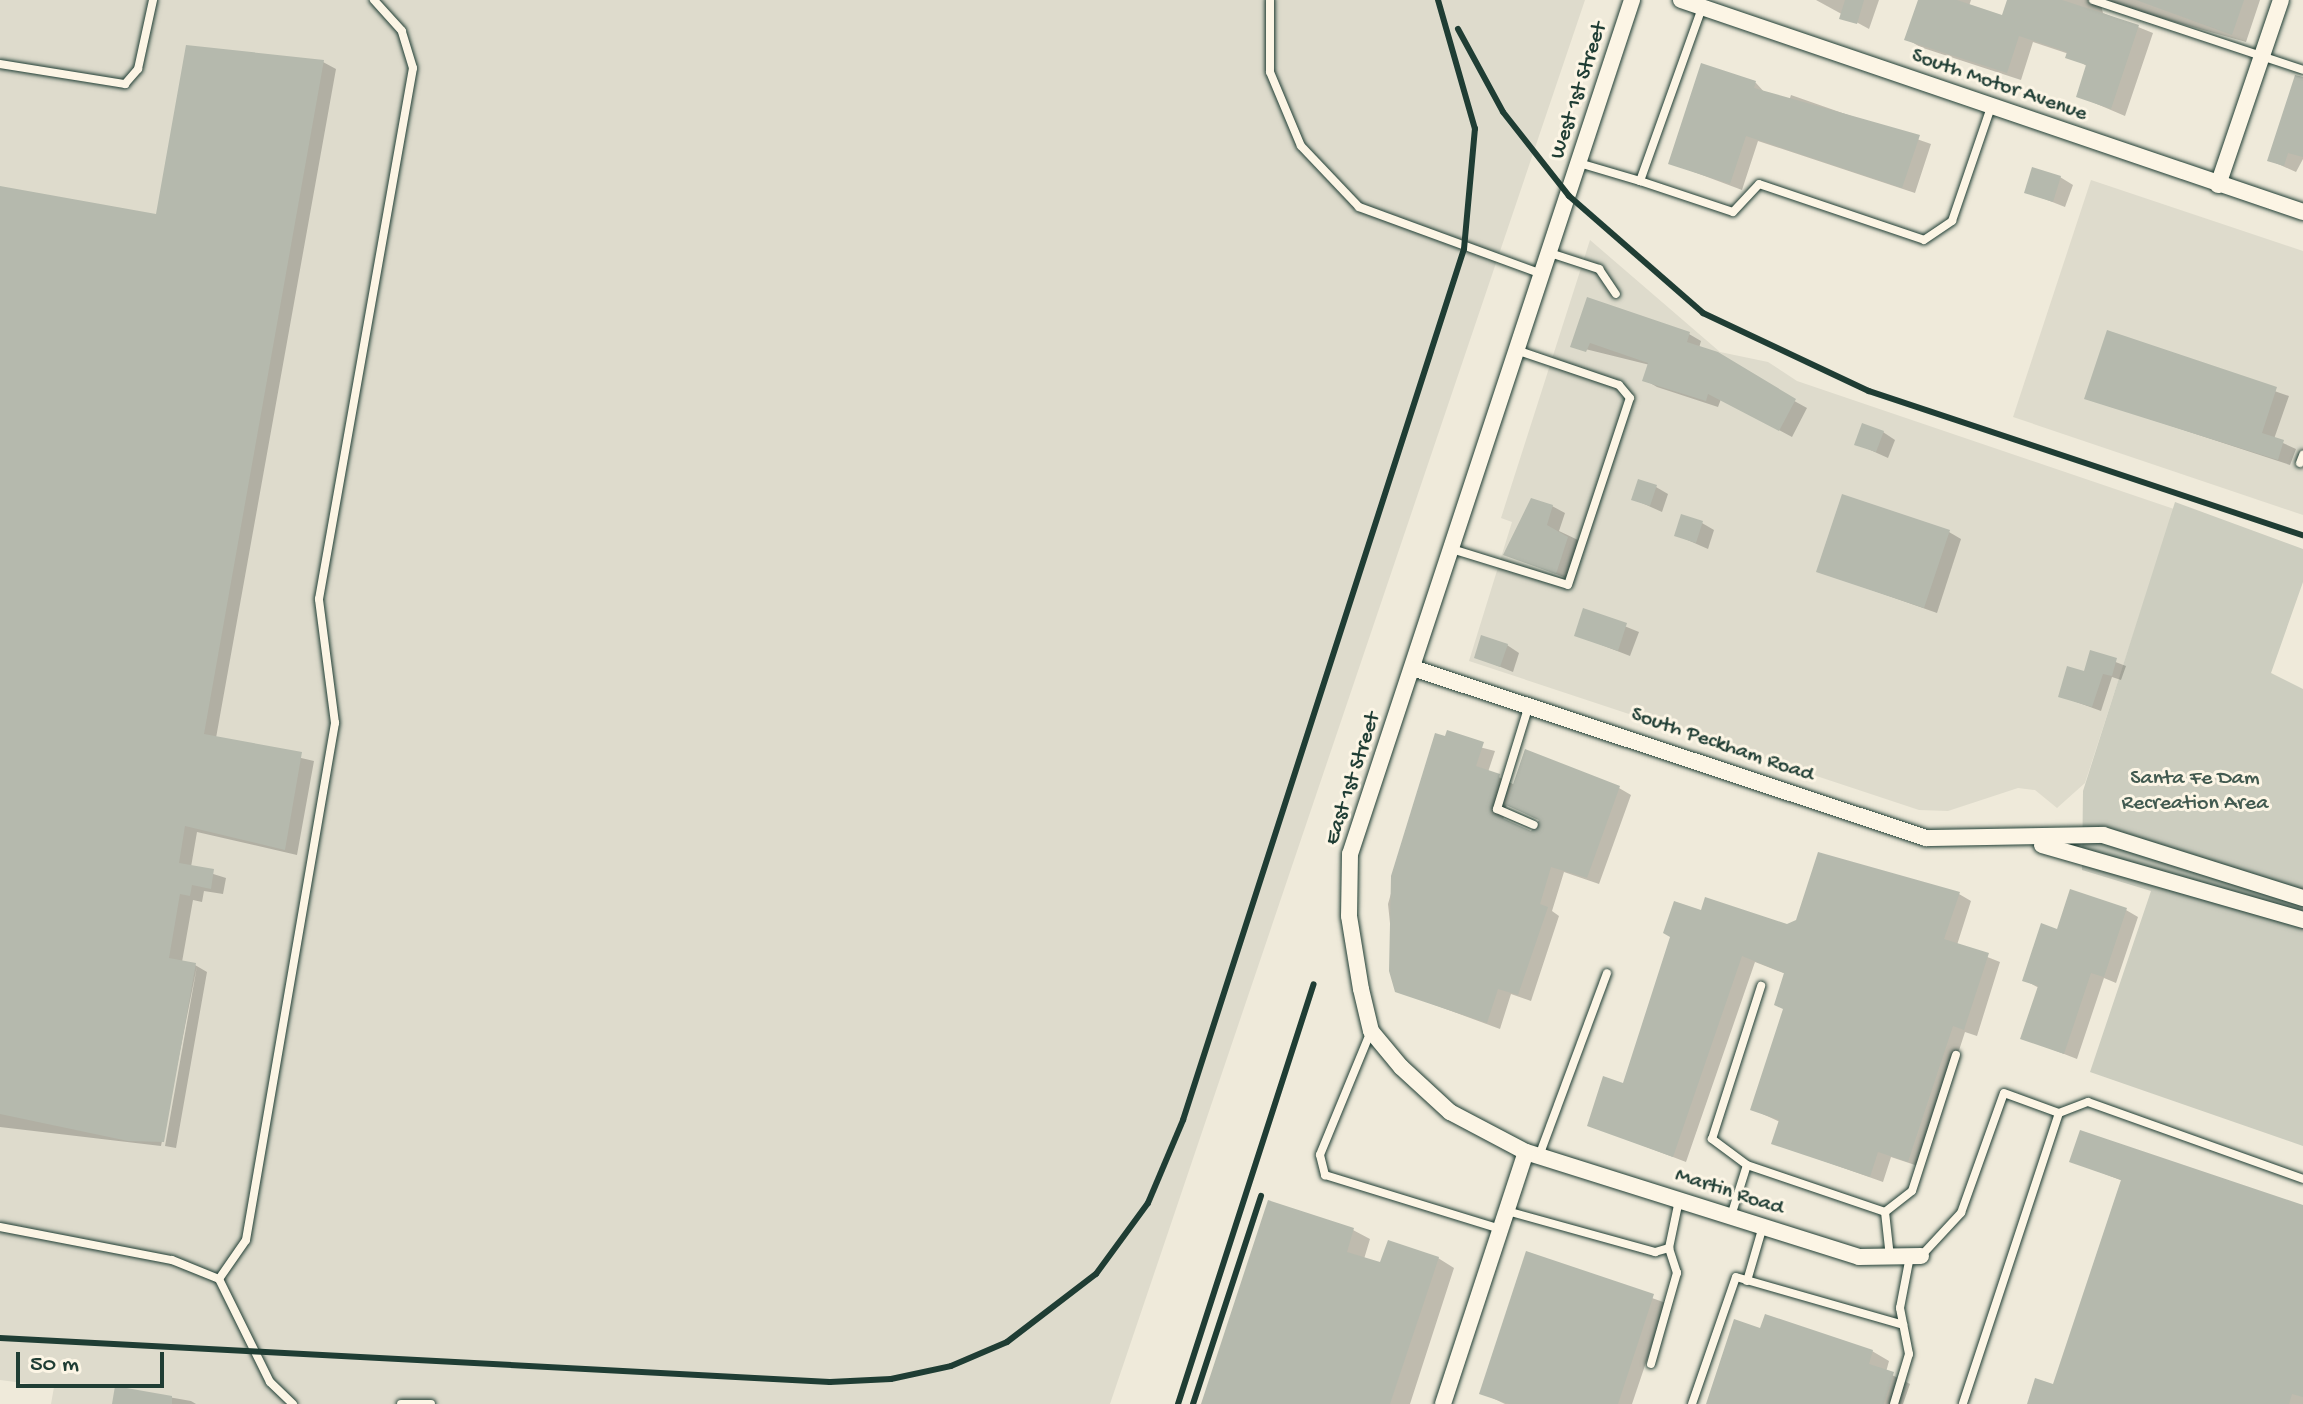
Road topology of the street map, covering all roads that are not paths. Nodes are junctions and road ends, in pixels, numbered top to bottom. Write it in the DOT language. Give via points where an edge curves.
graph roads {
  1 [pos="153,0"];
  2 [pos="374,0"];
  3 [pos="1270,0"];
  4 [pos="1632,0"];
  5 [pos="1681,0"];
  6 [pos="2093,0"];
  7 [pos="2281,0"];
  8 [pos="1703,4"];
  9 [pos="2262,56"];
  10 [pos="0,64"];
  11 [pos="2303,70"];
  12 [pos="1991,107"];
  13 [pos="1579,163"];
  14 [pos="1640,181"];
  15 [pos="2218,185"];
  16 [pos="1569,196"];
  17 [pos="2303,212"];
  18 [pos="1550,253"];
  19 [pos="1543,275"];
  20 [pos="1616,294"];
  21 [pos="1519,351"];
  22 [pos="1452,549"];
  23 [pos="1413,668"];
  24 [pos="1529,705"];
  25 [pos="1534,825"];
  26 [pos="2021,841"];
  27 [pos="2303,898"];
  28 [pos="2303,920"];
  29 [pos="1607,973"];
  30 [pos="1761,986"];
  31 [pos="1371,1031"];
  32 [pos="1956,1055"];
  33 [pos="2059,1113"];
  34 [pos="1533,1154"];
  35 [pos="1747,1165"];
  36 [pos="2303,1179"];
  37 [pos="1679,1200"];
  38 [pos="1507,1211"];
  39 [pos="1885,1212"];
  40 [pos="1731,1216"];
  41 [pos="1763,1226"];
  42 [pos="0,1227"];
  43 [pos="1501,1229"];
  44 [pos="1669,1248"];
  45 [pos="1916,1256"];
  46 [pos="1890,1257"];
  47 [pos="219,1279"];
  48 [pos="1747,1281"];
  49 [pos="1903,1325"];
  50 [pos="1651,1364"];
  51 [pos="293,1404"];
  52 [pos="401,1404"];
  53 [pos="431,1404"];
  54 [pos="1443,1404"];
  55 [pos="1692,1404"];
  56 [pos="1894,1404"];
  57 [pos="1963,1404"];
  1 -- 10 [label="lane" via="138,69 125,84"];
  2 -- 47 [label="lane" via="402,31 413,68 319,599 335,723 246,1240"];
  3 -- 19 [label="lane" via="1270,72 1301,146 1359,207"];
  4 -- 13 [label="street, West 1st Street"];
  5 -- 8 [label="street, South Motor Avenue"];
  6 -- 9 [label="lane"];
  7 -- 9 [label="street"];
  8 -- 12 [label="street, South Motor Avenue"];
  8 -- 14 [label="lane"];
  9 -- 11 [label="lane"];
  9 -- 15 [label="street"];
  12 -- 14 [label="lane" via="1952,221 1924,240 1759,184 1733,212"];
  12 -- 15 [label="street, South Motor Avenue"];
  13 -- 14 [label="lane"];
  13 -- 16 [label="street, West 1st Street"];
  15 -- 17 [label="street, South Motor Avenue"];
  16 -- 18 [label="street, East 1st Street"];
  18 -- 19 [label="street, East 1st Street"];
  18 -- 20 [label="lane" via="1599,269"];
  19 -- 21 [label="street, East 1st Street"];
  21 -- 22 [label="street, East 1st Street"];
  21 -- 22 [label="lane" via="1619,385 1630,398 1568,585"];
  22 -- 23 [label="street, East 1st Street"];
  23 -- 24 [label="street, South Peckham Road"];
  23 -- 31 [label="street, East 1st Street" via="1350,854 1349,916"];
  24 -- 25 [label="lane" via="1497,809"];
  24 -- 26 [label="street, South Peckham Road" via="1926,838"];
  26 -- 27 [label="street" via="2103,835"];
  26 -- 28 [label="street" via="2094,855"];
  29 -- 34 [label="lane"];
  30 -- 35 [label="lane" via="1712,1139"];
  31 -- 34 [label="street" via="1450,1112"];
  31 -- 43 [label="lane" via="1320,1155 1325,1175"];
  32 -- 39 [label="lane" via="1912,1191"];
  33 -- 36 [label="lane" via="2088,1102"];
  33 -- 45 [label="lane" via="2004,1093 1961,1213"];
  33 -- 57 [label="lane"];
  34 -- 37 [label="street, Martin Road"];
  34 -- 38 [label="street"];
  35 -- 39 [label="lane"];
  35 -- 40 [label="lane"];
  37 -- 40 [label="street, Martin Road"];
  37 -- 44 [label="lane"];
  38 -- 43 [label="street"];
  38 -- 44 [label="lane" via="1655,1252"];
  39 -- 46 [label="lane"];
  40 -- 41 [label="street, Martin Road"];
  41 -- 46 [label="street, Martin Road" via="1859,1257"];
  41 -- 48 [label="lane"];
  42 -- 47 [label="lane" via="172,1260"];
  43 -- 54 [label="street"];
  44 -- 50 [label="lane" via="1677,1273"];
  45 -- 46 [label="street, Martin Road"];
  45 -- 49 [label="lane"];
  47 -- 51 [label="lane" via="270,1382"];
  48 -- 49 [label="lane"];
  48 -- 55 [label="lane" via="1736,1277"];
  49 -- 56 [label="lane" via="1909,1354"];
  52 -- 53 [label="lane"];
}
